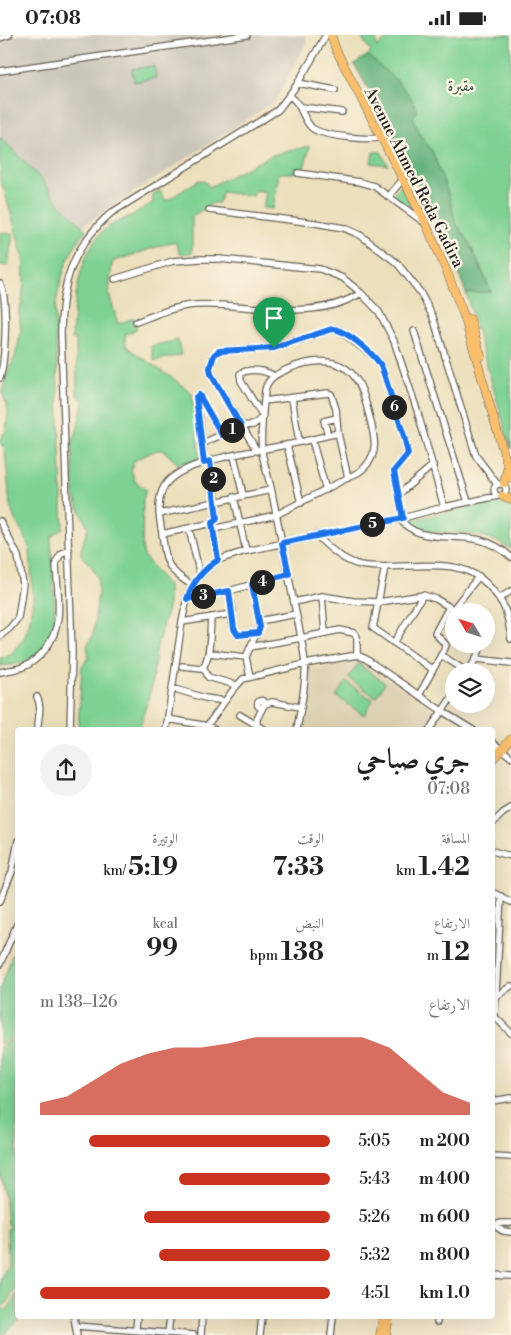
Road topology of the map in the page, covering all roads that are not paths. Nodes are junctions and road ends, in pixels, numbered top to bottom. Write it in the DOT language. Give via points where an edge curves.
graph roads {
  1 [pos="9,35"];
  2 [pos="247,35"];
  3 [pos="326,35"];
  4 [pos="331,35"];
  5 [pos="336,35"];
  6 [pos="0,38"];
  7 [pos="0,69"];
  8 [pos="298,83"];
  9 [pos="335,90"];
  10 [pos="290,96"];
  11 [pos="301,107"];
  12 [pos="342,112"];
  13 [pos="384,137"];
  14 [pos="298,173"];
  15 [pos="402,179"];
  16 [pos="388,197"];
  17 [pos="210,210"];
  18 [pos="426,224"];
  19 [pos="115,279"];
  20 [pos="0,285"];
  21 [pos="361,293"];
  22 [pos="136,322"];
  23 [pos="414,331"];
  24 [pos="274,376"];
  25 [pos="0,378"];
  26 [pos="292,398"];
  27 [pos="264,401"];
  28 [pos="263,417"];
  29 [pos="337,418"];
  30 [pos="241,426"];
  31 [pos="338,433"];
  32 [pos="222,435"];
  33 [pos="328,435"];
  34 [pos="312,440"];
  35 [pos="299,442"];
  36 [pos="201,444"];
  37 [pos="287,445"];
  38 [pos="260,450"];
  39 [pos="234,456"];
  40 [pos="207,462"];
  41 [pos="433,465"];
  42 [pos="509,465"];
  43 [pos="348,478"];
  44 [pos="503,483"];
  45 [pos="271,490"];
  46 [pos="326,490"];
  47 [pos="511,492"];
  48 [pos="399,494"];
  49 [pos="243,495"];
  50 [pos="504,496"];
  51 [pos="234,497"];
  52 [pos="486,499"];
  53 [pos="216,501"];
  54 [pos="468,502"];
  55 [pos="302,503"];
  56 [pos="444,507"];
  57 [pos="159,514"];
  58 [pos="276,515"];
  59 [pos="401,518"];
  60 [pos="0,521"];
  61 [pos="240,523"];
  62 [pos="212,526"];
  63 [pos="189,528"];
  64 [pos="162,534"];
  65 [pos="316,535"];
  66 [pos="282,543"];
  67 [pos="69,549"];
  68 [pos="246,551"];
  69 [pos="511,557"];
  70 [pos="218,560"];
  71 [pos="385,567"];
  72 [pos="289,574"];
  73 [pos="200,575"];
  74 [pos="479,576"];
  75 [pos="252,584"];
  76 [pos="192,585"];
  77 [pos="229,591"];
  78 [pos="511,591"];
  79 [pos="424,595"];
  80 [pos="322,596"];
  81 [pos="500,598"];
  82 [pos="187,599"];
  83 [pos="379,601"];
  84 [pos="294,602"];
  85 [pos="457,603"];
  86 [pos="445,605"];
  87 [pos="231,614"];
  88 [pos="296,614"];
  89 [pos="211,617"];
  90 [pos="445,619"];
  91 [pos="259,621"];
  92 [pos="182,622"];
  93 [pos="258,633"];
  94 [pos="325,633"];
  95 [pos="0,637"];
  96 [pos="301,639"];
  97 [pos="511,639"];
  98 [pos="394,643"];
  99 [pos="445,644"];
  100 [pos="250,647"];
  101 [pos="445,647"];
  102 [pos="208,653"];
  103 [pos="478,653"];
  104 [pos="357,655"];
  105 [pos="441,655"];
  106 [pos="246,657"];
  107 [pos="476,659"];
  108 [pos="454,663"];
  109 [pos="473,663"];
  110 [pos="511,663"];
  111 [pos="305,664"];
  112 [pos="182,666"];
  113 [pos="204,667"];
  114 [pos="433,670"];
  115 [pos="0,672"];
  116 [pos="250,677"];
  117 [pos="236,685"];
  118 [pos="172,689"];
  119 [pos="420,695"];
  120 [pos="37,697"];
  121 [pos="225,701"];
  122 [pos="300,707"];
  123 [pos="445,707"];
  124 [pos="442,711"];
  125 [pos="240,715"];
  126 [pos="168,719"];
  127 [pos="38,727"];
  128 [pos="70,727"];
  129 [pos="167,727"];
  130 [pos="202,727"];
  131 [pos="207,727"];
  132 [pos="256,727"];
  133 [pos="257,727"];
  134 [pos="297,727"];
  135 [pos="431,727"];
  136 [pos="468,727"];
  137 [pos="511,739"];
  138 [pos="495,744"];
  139 [pos="508,750"];
  140 [pos="495,759"];
  141 [pos="495,763"];
  142 [pos="511,807"];
  143 [pos="495,821"];
  144 [pos="495,852"];
  145 [pos="15,856"];
  146 [pos="511,856"];
  147 [pos="495,893"];
  148 [pos="501,896"];
  149 [pos="0,901"];
  150 [pos="511,902"];
  151 [pos="15,928"];
  152 [pos="496,942"];
  153 [pos="1,958"];
  154 [pos="0,965"];
  155 [pos="495,970"];
  156 [pos="511,986"];
  157 [pos="495,997"];
  158 [pos="495,1015"];
  159 [pos="511,1033"];
  160 [pos="511,1098"];
  161 [pos="495,1101"];
  162 [pos="495,1156"];
  163 [pos="511,1157"];
  164 [pos="511,1223"];
  165 [pos="495,1226"];
  166 [pos="495,1227"];
  167 [pos="511,1232"];
  168 [pos="495,1275"];
  169 [pos="511,1276"];
  170 [pos="74,1319"];
  171 [pos="137,1319"];
  172 [pos="170,1319"];
  173 [pos="202,1319"];
  174 [pos="262,1319"];
  175 [pos="333,1319"];
  176 [pos="383,1319"];
  177 [pos="389,1319"];
  178 [pos="76,1326"];
  179 [pos="136,1329"];
  180 [pos="168,1333"];
  181 [pos="78,1335"];
  182 [pos="194,1335"];
  183 [pos="200,1335"];
  184 [pos="260,1335"];
  185 [pos="331,1335"];
  186 [pos="380,1335"];
  187 [pos="386,1335"];
  1 -- 6 [label="street"];
  2 -- 7 [label="street"];
  3 -- 8 [label="street"];
  4 -- 13 [label="main road, Avenue Ahmed Reda Gadira"];
  5 -- 13 [label="main road, Avenue Ahmed Reda Gadira"];
  8 -- 9 [label="street"];
  8 -- 10 [label="street"];
  10 -- 11 [label="street"];
  10 -- 67 [label="street" via="274,113 117,209 90,233 76,256 66,282 61,328"];
  11 -- 12 [label="street"];
  11 -- 13 [label="street" via="316,130 363,139"];
  13 -- 15 [label="main road, Avenue Ahmed Reda Gadira"];
  13 -- 42 [label="main road, Avenue Ahmed Reda Gadira" via="435,230 459,287"];
  14 -- 16 [label="street" via="368,184"];
  15 -- 16 [label="street"];
  15 -- 18 [label="main road, Avenue Ahmed Reda Gadira"];
  16 -- 18 [label="street"];
  17 -- 44 [label="street" via="344,228 360,235 398,263 420,292 433,317 476,456"];
  18 -- 42 [label="main road, Avenue Ahmed Reda Gadira" via="464,316"];
  19 -- 21 [label="street" via="173,261 219,259 320,269 339,276"];
  20 -- 25 [label="street" via="6,309"];
  21 -- 22 [label="street" via="336,305 304,310 181,306"];
  21 -- 41 [label="street" via="379,312 394,341"];
  23 -- 54 [label="street"];
  24 -- 27 [label="street" via="266,386"];
  24 -- 28 [label="street" via="247,370 240,374"];
  24 -- 43 [label="street" via="316,361 336,363 348,370 361,387 375,441 368,464"];
  26 -- 27 [label="street"];
  26 -- 29 [label="street" via="330,393"];
  26 -- 35 [label="street"];
  27 -- 28 [label="street"];
  28 -- 30 [label="street" via="253,425"];
  28 -- 38 [label="street"];
  29 -- 31 [label="street"];
  29 -- 33 [label="street" via="324,421"];
  30 -- 32 [label="street"];
  30 -- 38 [label="street"];
  30 -- 48 [label="street" via="211,374 212,358 216,353 274,348 332,329 340,330 377,359 382,368 408,454 394,471"];
  31 -- 33 [label="street"];
  31 -- 43 [label="street"];
  32 -- 36 [label="street"];
  32 -- 36 [label="street" via="198,395"];
  33 -- 34 [label="street"];
  34 -- 35 [label="street"];
  34 -- 46 [label="street"];
  35 -- 37 [label="street"];
  36 -- 40 [label="street"];
  37 -- 38 [label="street"];
  37 -- 55 [label="street"];
  38 -- 39 [label="street"];
  38 -- 45 [label="street"];
  39 -- 40 [label="street"];
  39 -- 49 [label="street"];
  40 -- 53 [label="street"];
  40 -- 57 [label="street" via="182,471 166,483 161,491"];
  41 -- 48 [label="street"];
  41 -- 56 [label="street"];
  42 -- 44 [label="main road"];
  43 -- 46 [label="street"];
  44 -- 50 [label="street" via="506,488"];
  44 -- 50 [label="street" via="494,493"];
  44 -- 52 [label="street"];
  45 -- 49 [label="street"];
  45 -- 58 [label="street"];
  46 -- 55 [label="street"];
  47 -- 50 [label="street"];
  48 -- 59 [label="street"];
  49 -- 51 [label="street"];
  50 -- 52 [label="street"];
  51 -- 53 [label="street"];
  51 -- 61 [label="street"];
  52 -- 54 [label="street"];
  53 -- 57 [label="street"];
  53 -- 62 [label="street" via="217,519"];
  54 -- 56 [label="street"];
  55 -- 58 [label="street"];
  56 -- 59 [label="street"];
  57 -- 64 [label="street"];
  58 -- 61 [label="street"];
  58 -- 66 [label="street"];
  59 -- 65 [label="street"];
  59 -- 69 [label="street" via="404,526 412,531 479,540 493,544"];
  60 -- 95 [label="street" via="18,557 23,584 18,618"];
  61 -- 62 [label="street"];
  61 -- 68 [label="street"];
  62 -- 63 [label="street"];
  62 -- 70 [label="street"];
  63 -- 64 [label="street"];
  63 -- 73 [label="street"];
  64 -- 76 [label="street" via="169,567"];
  65 -- 66 [label="street"];
  65 -- 71 [label="street" via="350,561"];
  66 -- 68 [label="street"];
  66 -- 72 [label="street"];
  67 -- 115 [label="street" via="59,555 56,562 59,619 52,641 32,662 18,669"];
  67 -- 128 [label="street" via="73,668"];
  68 -- 70 [label="street"];
  70 -- 73 [label="street"];
  71 -- 74 [label="street" via="444,565"];
  71 -- 83 [label="street"];
  72 -- 75 [label="street"];
  72 -- 84 [label="street"];
  73 -- 76 [label="street"];
  74 -- 81 [label="street"];
  74 -- 85 [label="street"];
  75 -- 77 [label="street"];
  75 -- 91 [label="street"];
  76 -- 82 [label="street"];
  77 -- 82 [label="street"];
  77 -- 87 [label="street"];
  78 -- 81 [label="street"];
  79 -- 83 [label="street"];
  79 -- 86 [label="street"];
  79 -- 98 [label="street"];
  80 -- 83 [label="street"];
  80 -- 84 [label="street"];
  80 -- 94 [label="street"];
  81 -- 97 [label="street" via="507,612"];
  82 -- 92 [label="street"];
  83 -- 98 [label="street" via="373,628"];
  84 -- 88 [label="street"];
  87 -- 89 [label="street"];
  87 -- 93 [label="street" via="238,635"];
  88 -- 91 [label="street"];
  88 -- 96 [label="street"];
  89 -- 92 [label="street"];
  89 -- 102 [label="street"];
  90 -- 99 [label="street" via="435,633"];
  91 -- 93 [label="street"];
  92 -- 118 [label="street"];
  93 -- 100 [label="street"];
  94 -- 96 [label="street"];
  94 -- 104 [label="street" via="340,630 354,633 358,641"];
  96 -- 100 [label="street"];
  96 -- 111 [label="street"];
  98 -- 114 [label="street"];
  100 -- 106 [label="street"];
  101 -- 105 [label="street"];
  102 -- 106 [label="street"];
  102 -- 113 [label="street"];
  103 -- 107 [label="street"];
  104 -- 111 [label="street"];
  104 -- 119 [label="street"];
  105 -- 108 [label="street"];
  105 -- 114 [label="street"];
  106 -- 116 [label="street"];
  107 -- 109 [label="street"];
  107 -- 110 [label="street"];
  111 -- 116 [label="street"];
  111 -- 122 [label="street"];
  112 -- 113 [label="street"];
  113 -- 117 [label="street" via="208,677"];
  114 -- 119 [label="street"];
  116 -- 117 [label="street"];
  117 -- 121 [label="street"];
  118 -- 121 [label="street"];
  118 -- 126 [label="street"];
  119 -- 124 [label="street"];
  120 -- 127 [label="street" via="41,710"];
  121 -- 131 [label="street"];
  122 -- 133 [label="street" via="272,702 264,705"];
  122 -- 134 [label="street"];
  123 -- 124 [label="street"];
  124 -- 135 [label="street"];
  124 -- 136 [label="street"];
  125 -- 132 [label="street"];
  126 -- 129 [label="street"];
  126 -- 130 [label="street"];
  137 -- 139 [label="main road"];
  138 -- 139 [label="street"];
  139 -- 140 [label="main road"];
  139 -- 141 [label="main road"];
  142 -- 143 [label="street"];
  144 -- 146 [label="street"];
  145 -- 149 [label="street"];
  147 -- 148 [label="street"];
  148 -- 150 [label="street"];
  148 -- 152 [label="street"];
  151 -- 153 [label="street"];
  152 -- 155 [label="street"];
  153 -- 154 [label="street"];
  156 -- 157 [label="street"];
  158 -- 159 [label="street"];
  160 -- 161 [label="street"];
  162 -- 163 [label="street"];
  164 -- 165 [label="street"];
  166 -- 167 [label="street"];
  168 -- 169 [label="street"];
  170 -- 178 [label="street"];
  171 -- 179 [label="street"];
  172 -- 180 [label="street"];
  173 -- 183 [label="street"];
  174 -- 184 [label="street"];
  175 -- 185 [label="street"];
  176 -- 186 [label="main road"];
  177 -- 187 [label="main road"];
  178 -- 179 [label="street"];
  178 -- 181 [label="street"];
  179 -- 180 [label="street"];
  180 -- 182 [label="street"];
}
